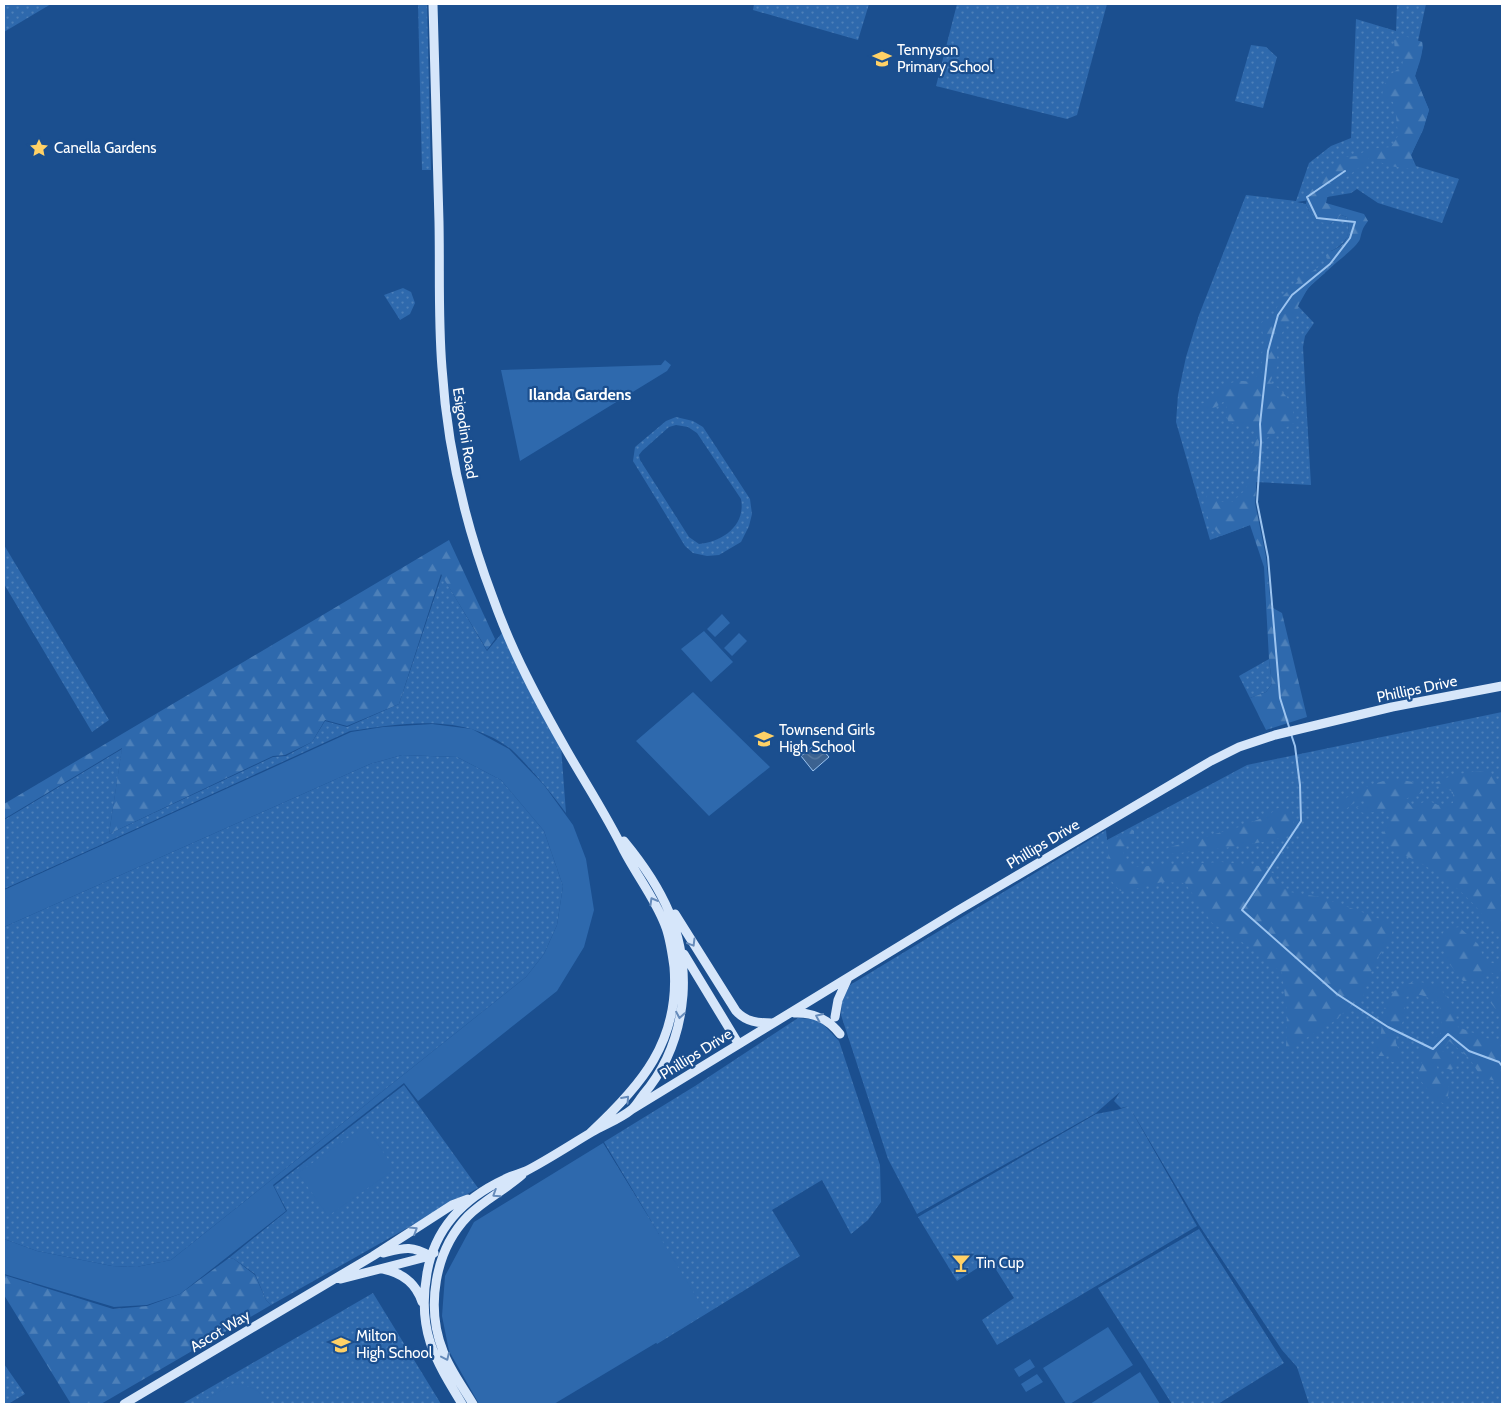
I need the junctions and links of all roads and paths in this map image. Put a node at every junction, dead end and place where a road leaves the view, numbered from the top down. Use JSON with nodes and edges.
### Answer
{"nodes":[{"id":1,"x":433,"y":4,"type":"edge"},
{"id":2,"x":1502,"y":686,"type":"edge"},
{"id":3,"x":616,"y":831,"type":"junction"},
{"id":4,"x":648,"y":871,"type":"junction"},
{"id":5,"x":667,"y":928,"type":"junction"},
{"id":6,"x":681,"y":950,"type":"junction"},
{"id":7,"x":849,"y":978,"type":"junction"},
{"id":8,"x":791,"y":1013,"type":"junction"},
{"id":9,"x":835,"y":1017,"type":"dead end"},
{"id":10,"x":775,"y":1023,"type":"junction"},
{"id":11,"x":840,"y":1034,"type":"dead end"},
{"id":12,"x":738,"y":1043,"type":"junction"},
{"id":13,"x":631,"y":1110,"type":"junction"},
{"id":14,"x":590,"y":1133,"type":"junction"},
{"id":15,"x":526,"y":1171,"type":"junction"},
{"id":16,"x":475,"y":1196,"type":"junction"},
{"id":17,"x":467,"y":1217,"type":"junction"},
{"id":18,"x":373,"y":1256,"type":"junction"},
{"id":19,"x":430,"y":1256,"type":"junction"},
{"id":20,"x":379,"y":1269,"type":"junction"},
{"id":21,"x":330,"y":1281,"type":"junction"},
{"id":22,"x":424,"y":1307,"type":"junction"},
{"id":23,"x":434,"y":1310,"type":"junction"},
{"id":24,"x":124,"y":1404,"type":"edge"},
{"id":25,"x":462,"y":1404,"type":"edge"},
{"id":26,"x":473,"y":1404,"type":"edge"}],
"edges":[{"from":1,"to":3,"type":"main road","name":"Esigodini Road"},
{"from":2,"to":7,"type":"main road","name":"Phillips Drive"},
{"from":3,"to":4,"type":"main road","name":"Esigodini Road"},
{"from":5,"to":3,"type":"main road","name":"Esigodini Road","one_way":true},
{"from":4,"to":6,"type":"main road","name":"Esigodini Road"},
{"from":4,"to":10,"type":"main road","one_way":true},
{"from":5,"to":6,"type":"main road"},
{"from":14,"to":5,"type":"main road","name":"Esigodini Road","one_way":true},
{"from":6,"to":12,"type":"main road"},
{"from":6,"to":13,"type":"main road","name":"Esigodini Road","one_way":true},
{"from":7,"to":8,"type":"main road","name":"Phillips Drive"},
{"from":7,"to":9,"type":"main road"},
{"from":8,"to":10,"type":"main road","name":"Phillips Drive"},
{"from":11,"to":8,"type":"main road","one_way":true},
{"from":10,"to":12,"type":"main road","name":"Phillips Drive"},
{"from":12,"to":13,"type":"main road","name":"Phillips Drive"},
{"from":13,"to":14,"type":"main road","name":"Esigodini Road"},
{"from":14,"to":15,"type":"main road","name":"Esigodini Road"},
{"from":15,"to":16,"type":"main road","name":"Esigodini Road"},
{"from":15,"to":17,"type":"main road","name":"Esigodini Road","one_way":true},
{"from":18,"to":16,"type":"main road","one_way":true},
{"from":16,"to":19,"type":"main road","name":"Esigodini Road"},
{"from":17,"to":19,"type":"main road"},
{"from":17,"to":23,"type":"main road","name":"Esigodini Road"},
{"from":18,"to":19,"type":"main road"},
{"from":18,"to":21,"type":"main road","name":"Ascot Way"},
{"from":19,"to":20,"type":"main road"},
{"from":19,"to":22,"type":"main road","name":"Esigodini Road"},
{"from":19,"to":23,"type":"main road"},
{"from":20,"to":21,"type":"main road"},
{"from":20,"to":22,"type":"main road"},
{"from":21,"to":24,"type":"main road","name":"Ascot Way"},
{"from":22,"to":25,"type":"main road","name":"Esigodini Road"},
{"from":23,"to":26,"type":"main road","name":"Esigodini Road","one_way":true}]}
